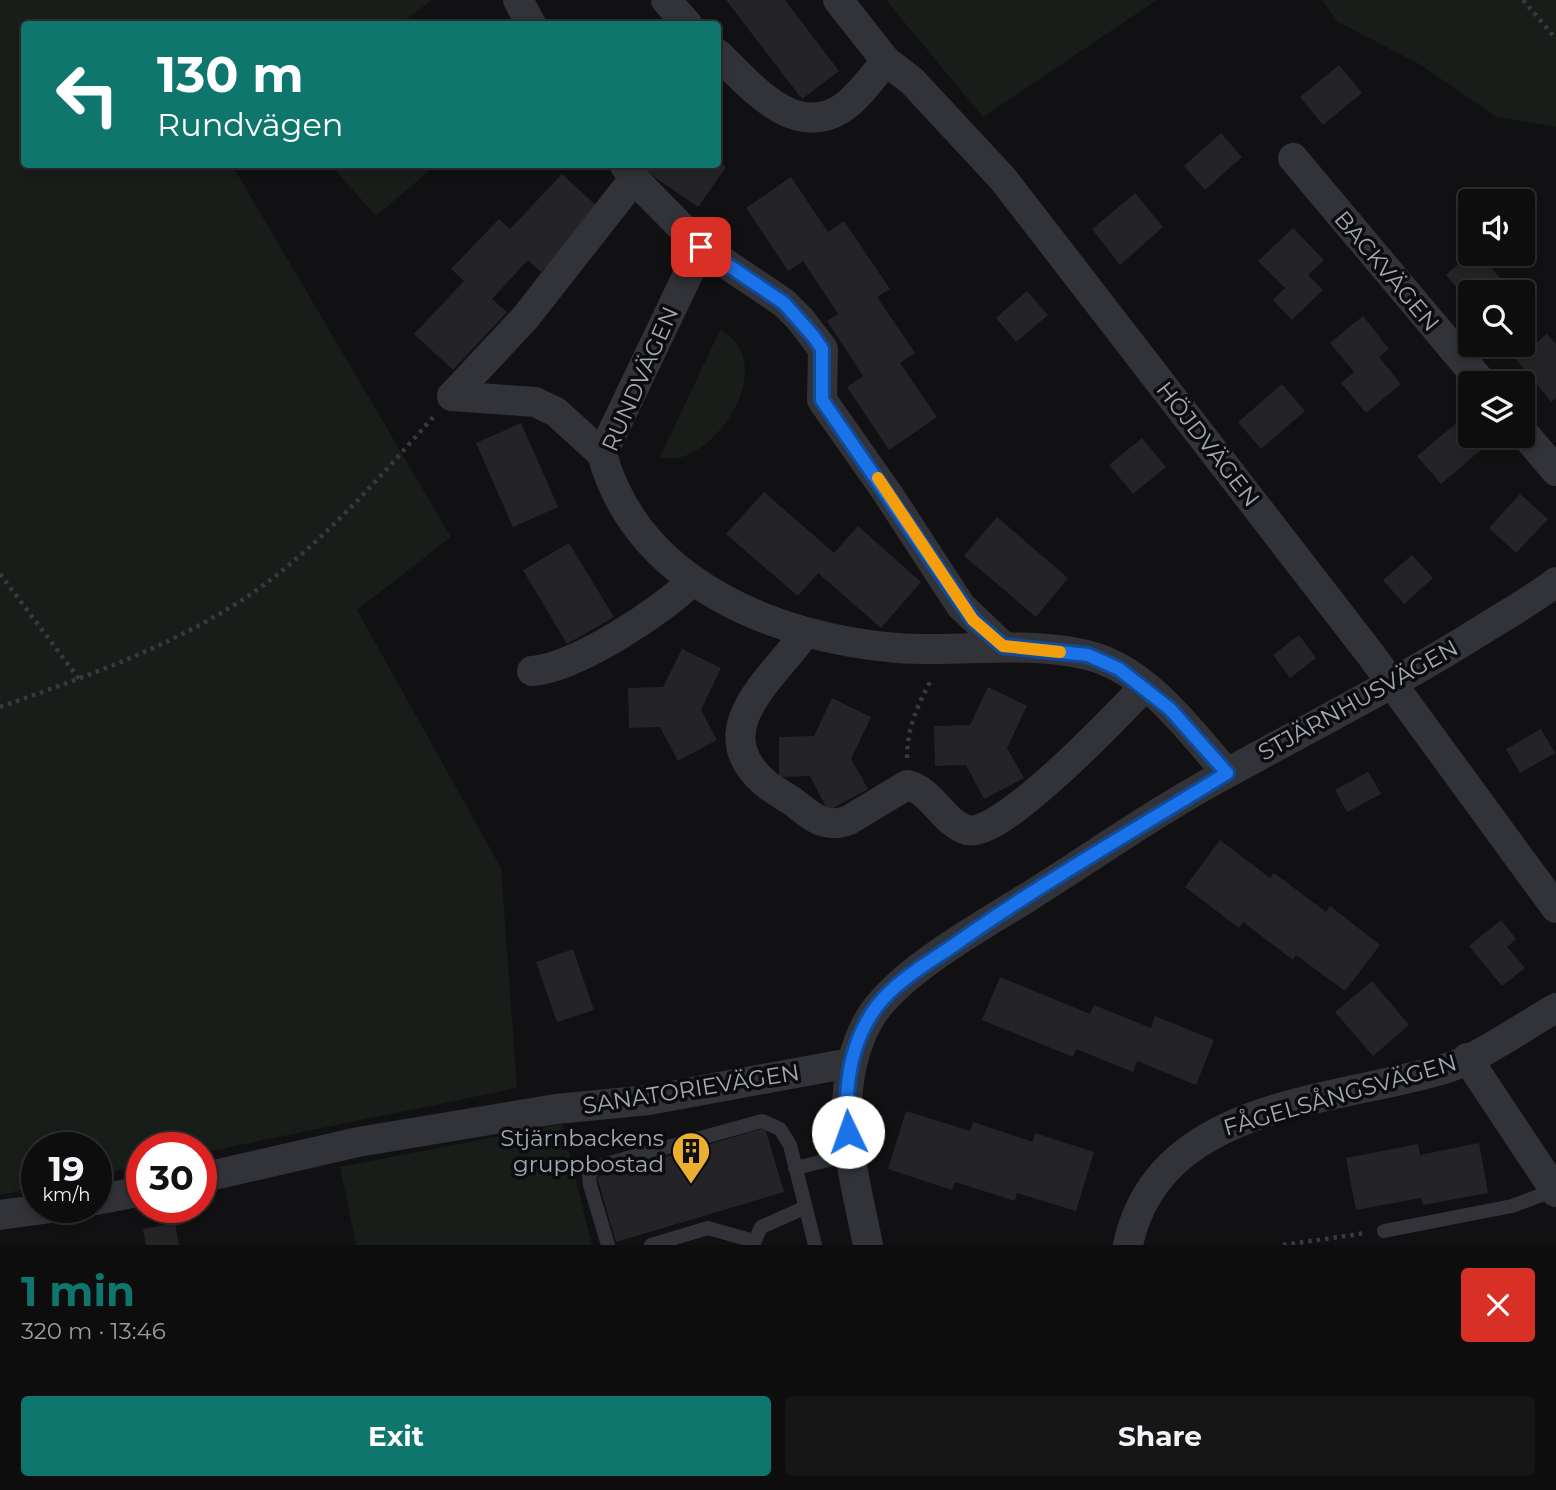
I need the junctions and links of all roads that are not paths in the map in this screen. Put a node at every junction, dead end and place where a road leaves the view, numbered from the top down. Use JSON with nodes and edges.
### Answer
{"nodes":[{"id":1,"x":518,"y":0,"type":"edge"},
{"id":2,"x":838,"y":0,"type":"edge"},
{"id":3,"x":529,"y":21,"type":"edge"},
{"id":4,"x":721,"y":57,"type":"edge"},
{"id":5,"x":886,"y":61,"type":"junction"},
{"id":6,"x":1293,"y":158,"type":"dead end"},
{"id":7,"x":629,"y":172,"type":"edge"},
{"id":8,"x":701,"y":247,"type":"junction"},
{"id":9,"x":1472,"y":371,"type":"edge"},
{"id":10,"x":1535,"y":446,"type":"edge"},
{"id":11,"x":602,"y":454,"type":"junction"},
{"id":12,"x":1556,"y":471,"type":"edge"},
{"id":13,"x":693,"y":580,"type":"junction"},
{"id":14,"x":1556,"y":582,"type":"edge"},
{"id":15,"x":805,"y":633,"type":"junction"},
{"id":16,"x":1003,"y":646,"type":"junction"},
{"id":17,"x":532,"y":671,"type":"dead end"},
{"id":18,"x":1392,"y":684,"type":"junction"},
{"id":19,"x":1145,"y":686,"type":"junction"},
{"id":20,"x":1227,"y":773,"type":"junction"},
{"id":21,"x":1556,"y":908,"type":"edge"},
{"id":22,"x":1556,"y":1008,"type":"edge"},
{"id":23,"x":1467,"y":1058,"type":"junction"},
{"id":24,"x":850,"y":1063,"type":"junction"},
{"id":25,"x":850,"y":1154,"type":"junction"},
{"id":26,"x":795,"y":1168,"type":"junction"},
{"id":27,"x":217,"y":1174,"type":"edge"},
{"id":28,"x":1555,"y":1191,"type":"edge"},
{"id":29,"x":804,"y":1208,"type":"junction"},
{"id":30,"x":21,"y":1212,"type":"edge"},
{"id":31,"x":0,"y":1215,"type":"edge"},
{"id":32,"x":1384,"y":1231,"type":"road end"},
{"id":33,"x":753,"y":1243,"type":"edge"},
{"id":34,"x":608,"y":1245,"type":"edge"},
{"id":35,"x":651,"y":1245,"type":"edge"},
{"id":36,"x":815,"y":1245,"type":"edge"},
{"id":37,"x":868,"y":1245,"type":"edge"},
{"id":38,"x":1128,"y":1245,"type":"edge"}],
"edges":[{"from":1,"to":3,"type":"street"},
{"from":2,"to":5,"type":"street","name":"HÖJDVÄGEN"},
{"from":4,"to":5,"type":"street"},
{"from":5,"to":18,"type":"street","name":"HÖJDVÄGEN"},
{"from":6,"to":9,"type":"street","name":"BACKVÄGEN"},
{"from":7,"to":8,"type":"street"},
{"from":7,"to":11,"type":"street"},
{"from":8,"to":11,"type":"street","name":"RUNDVÄGEN"},
{"from":8,"to":16,"type":"street"},
{"from":10,"to":12,"type":"street"},
{"from":11,"to":13,"type":"street","name":"RUNDVÄGEN"},
{"from":13,"to":15,"type":"street","name":"RUNDVÄGEN"},
{"from":13,"to":17,"type":"street"},
{"from":14,"to":18,"type":"street","name":"STJÄRNHUSVÄGEN"},
{"from":15,"to":16,"type":"street","name":"RUNDVÄGEN"},
{"from":15,"to":19,"type":"street"},
{"from":16,"to":19,"type":"street","name":"RUNDVÄGEN"},
{"from":18,"to":20,"type":"street","name":"STJÄRNHUSVÄGEN"},
{"from":18,"to":21,"type":"street","name":"HÖJDVÄGEN"},
{"from":19,"to":20,"type":"street","name":"RUNDVÄGEN"},
{"from":20,"to":24,"type":"street","name":"STJÄRNHUSVÄGEN"},
{"from":22,"to":23,"type":"street","name":"FÅGELSÅNGSVÄGEN"},
{"from":23,"to":28,"type":"street"},
{"from":23,"to":38,"type":"street","name":"FÅGELSÅNGSVÄGEN"},
{"from":24,"to":25,"type":"street","name":"STJÄRNHUSVÄGEN"},
{"from":24,"to":27,"type":"street","name":"SANATORIEVÄGEN"},
{"from":25,"to":26,"type":"lane"},
{"from":25,"to":37,"type":"street","name":"STJÄRNHUSVÄGEN"},
{"from":26,"to":29,"type":"lane"},
{"from":26,"to":34,"type":"lane"},
{"from":28,"to":32,"type":"lane"},
{"from":29,"to":33,"type":"lane"},
{"from":29,"to":36,"type":"lane"},
{"from":30,"to":31,"type":"street"},
{"from":33,"to":35,"type":"lane"}]}
